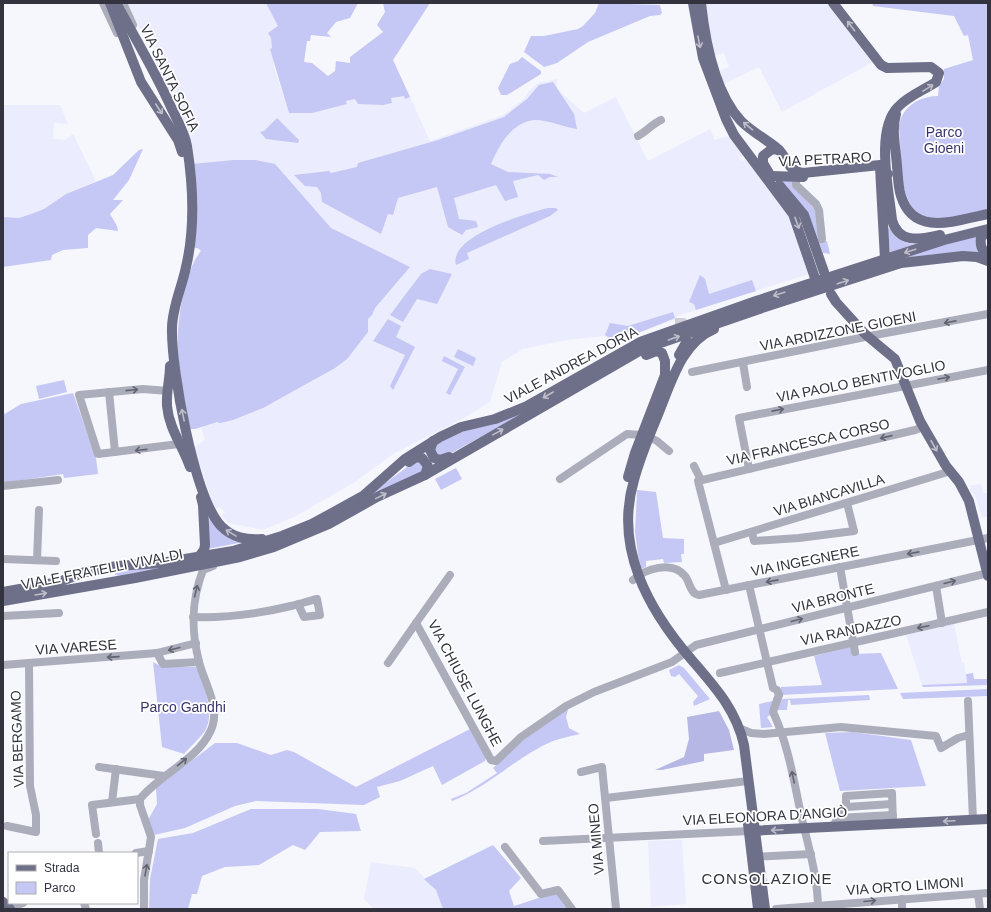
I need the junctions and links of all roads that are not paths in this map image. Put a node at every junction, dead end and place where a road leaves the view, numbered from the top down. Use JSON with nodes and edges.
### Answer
{"nodes":[{"id":1,"x":103,"y":3,"type":"edge"},
{"id":2,"x":110,"y":3,"type":"edge"},
{"id":3,"x":116,"y":3,"type":"edge"},
{"id":4,"x":123,"y":3,"type":"edge"},
{"id":5,"x":693,"y":3,"type":"edge"},
{"id":6,"x":701,"y":3,"type":"edge"},
{"id":7,"x":833,"y":3,"type":"edge"},
{"id":8,"x":146,"y":55,"type":"junction"},
{"id":9,"x":152,"y":68,"type":"junction"},
{"id":10,"x":136,"y":72,"type":"junction"},
{"id":11,"x":160,"y":84,"type":"junction"},
{"id":12,"x":148,"y":92,"type":"junction"},
{"id":13,"x":903,"y":102,"type":"junction"},
{"id":14,"x":661,"y":120,"type":"dead end"},
{"id":15,"x":886,"y":135,"type":"junction"},
{"id":16,"x":638,"y":136,"type":"dead end"},
{"id":17,"x":895,"y":140,"type":"junction"},
{"id":18,"x":779,"y":150,"type":"junction"},
{"id":19,"x":751,"y":157,"type":"junction"},
{"id":20,"x":883,"y":167,"type":"junction"},
{"id":21,"x":797,"y":175,"type":"junction"},
{"id":22,"x":772,"y":176,"type":"junction"},
{"id":23,"x":988,"y":214,"type":"edge"},
{"id":24,"x":988,"y":228,"type":"edge"},
{"id":25,"x":988,"y":232,"type":"edge"},
{"id":26,"x":822,"y":239,"type":"dead end"},
{"id":27,"x":988,"y":255,"type":"edge"},
{"id":28,"x":886,"y":259,"type":"junction"},
{"id":29,"x":906,"y":262,"type":"junction"},
{"id":30,"x":988,"y":262,"type":"edge"},
{"id":31,"x":824,"y":272,"type":"dead end"},
{"id":32,"x":816,"y":281,"type":"junction"},
{"id":33,"x":831,"y":294,"type":"dead end"},
{"id":34,"x":766,"y":306,"type":"junction"},
{"id":35,"x":988,"y":314,"type":"edge"},
{"id":36,"x":675,"y":323,"type":"dead end"},
{"id":37,"x":888,"y":334,"type":"junction"},
{"id":38,"x":869,"y":337,"type":"junction"},
{"id":39,"x":687,"y":341,"type":"dead end"},
{"id":40,"x":882,"y":346,"type":"junction"},
{"id":41,"x":743,"y":363,"type":"junction"},
{"id":42,"x":988,"y":370,"type":"edge"},
{"id":43,"x":692,"y":372,"type":"dead end"},
{"id":44,"x":581,"y":374,"type":"junction"},
{"id":45,"x":602,"y":374,"type":"junction"},
{"id":46,"x":906,"y":386,"type":"junction"},
{"id":47,"x":747,"y":387,"type":"dead end"},
{"id":48,"x":108,"y":392,"type":"junction"},
{"id":49,"x":168,"y":392,"type":"junction"},
{"id":50,"x":923,"y":427,"type":"junction"},
{"id":51,"x":646,"y":436,"type":"junction"},
{"id":52,"x":433,"y":441,"type":"junction"},
{"id":53,"x":180,"y":444,"type":"junction"},
{"id":54,"x":464,"y":451,"type":"junction"},
{"id":55,"x":669,"y":451,"type":"dead end"},
{"id":56,"x":115,"y":452,"type":"junction"},
{"id":57,"x":694,"y":466,"type":"dead end"},
{"id":58,"x":749,"y":469,"type":"junction"},
{"id":59,"x":636,"y":471,"type":"junction"},
{"id":60,"x":951,"y":472,"type":"junction"},
{"id":61,"x":425,"y":475,"type":"junction"},
{"id":62,"x":560,"y":479,"type":"dead end"},
{"id":63,"x":58,"y":480,"type":"dead end"},
{"id":64,"x":699,"y":481,"type":"junction"},
{"id":65,"x":3,"y":486,"type":"edge"},
{"id":66,"x":363,"y":496,"type":"junction"},
{"id":67,"x":847,"y":503,"type":"junction"},
{"id":68,"x":39,"y":510,"type":"dead end"},
{"id":69,"x":752,"y":532,"type":"junction"},
{"id":70,"x":282,"y":536,"type":"junction"},
{"id":71,"x":984,"y":539,"type":"edge"},
{"id":72,"x":714,"y":543,"type":"junction"},
{"id":73,"x":3,"y":558,"type":"edge"},
{"id":74,"x":37,"y":560,"type":"junction"},
{"id":75,"x":56,"y":560,"type":"dead end"},
{"id":76,"x":202,"y":564,"type":"junction"},
{"id":77,"x":117,"y":566,"type":"junction"},
{"id":78,"x":840,"y":567,"type":"junction"},
{"id":79,"x":157,"y":573,"type":"junction"},
{"id":80,"x":450,"y":574,"type":"dead end"},
{"id":81,"x":988,"y":574,"type":"edge"},
{"id":82,"x":76,"y":576,"type":"junction"},
{"id":83,"x":637,"y":576,"type":"junction"},
{"id":84,"x":749,"y":585,"type":"junction"},
{"id":85,"x":98,"y":586,"type":"junction"},
{"id":86,"x":936,"y":586,"type":"junction"},
{"id":87,"x":726,"y":590,"type":"junction"},
{"id":88,"x":3,"y":592,"type":"edge"},
{"id":89,"x":3,"y":602,"type":"edge"},
{"id":90,"x":298,"y":604,"type":"junction"},
{"id":91,"x":847,"y":608,"type":"junction"},
{"id":92,"x":988,"y":612,"type":"edge"},
{"id":93,"x":59,"y":613,"type":"dead end"},
{"id":94,"x":3,"y":616,"type":"edge"},
{"id":95,"x":192,"y":617,"type":"junction"},
{"id":96,"x":416,"y":623,"type":"junction"},
{"id":97,"x":942,"y":623,"type":"junction"},
{"id":98,"x":759,"y":630,"type":"junction"},
{"id":99,"x":853,"y":642,"type":"junction"},
{"id":100,"x":196,"y":644,"type":"junction"},
{"id":101,"x":855,"y":652,"type":"dead end"},
{"id":102,"x":684,"y":653,"type":"junction"},
{"id":103,"x":154,"y":654,"type":"junction"},
{"id":104,"x":199,"y":662,"type":"junction"},
{"id":105,"x":766,"y":662,"type":"junction"},
{"id":106,"x":28,"y":663,"type":"junction"},
{"id":107,"x":388,"y":663,"type":"dead end"},
{"id":108,"x":3,"y":665,"type":"edge"},
{"id":109,"x":720,"y":673,"type":"dead end"},
{"id":110,"x":968,"y":701,"type":"dead end"},
{"id":111,"x":739,"y":728,"type":"junction"},
{"id":112,"x":783,"y":732,"type":"junction"},
{"id":113,"x":764,"y":734,"type":"junction"},
{"id":114,"x":969,"y":735,"type":"junction"},
{"id":115,"x":744,"y":745,"type":"junction"},
{"id":116,"x":496,"y":761,"type":"joint"},
{"id":117,"x":99,"y":767,"type":"dead end"},
{"id":118,"x":116,"y":769,"type":"junction"},
{"id":119,"x":580,"y":772,"type":"dead end"},
{"id":120,"x":164,"y":776,"type":"junction"},
{"id":121,"x":745,"y":781,"type":"junction"},
{"id":122,"x":606,"y":798,"type":"junction"},
{"id":123,"x":140,"y":799,"type":"junction"},
{"id":124,"x":112,"y":802,"type":"junction"},
{"id":125,"x":838,"y":818,"type":"junction"},
{"id":126,"x":893,"y":819,"type":"junction"},
{"id":127,"x":988,"y":819,"type":"edge"},
{"id":128,"x":973,"y":820,"type":"junction"},
{"id":129,"x":7,"y":826,"type":"dead end"},
{"id":130,"x":832,"y":827,"type":"junction"},
{"id":131,"x":804,"y":828,"type":"junction"},
{"id":132,"x":752,"y":831,"type":"junction"},
{"id":133,"x":96,"y":834,"type":"dead end"},
{"id":134,"x":610,"y":839,"type":"junction"},
{"id":135,"x":543,"y":841,"type":"dead end"},
{"id":136,"x":98,"y":843,"type":"dead end"},
{"id":137,"x":505,"y":847,"type":"dead end"},
{"id":138,"x":149,"y":851,"type":"junction"},
{"id":139,"x":99,"y":852,"type":"edge"},
{"id":140,"x":138,"y":853,"type":"edge"},
{"id":141,"x":810,"y":854,"type":"junction"},
{"id":142,"x":755,"y":857,"type":"junction"},
{"id":143,"x":988,"y":893,"type":"edge"},
{"id":144,"x":978,"y":894,"type":"junction"},
{"id":145,"x":902,"y":899,"type":"junction"},
{"id":146,"x":18,"y":904,"type":"edge"},
{"id":147,"x":7,"y":906,"type":"edge"},
{"id":148,"x":846,"y":906,"type":"edge"},
{"id":149,"x":818,"y":907,"type":"edge"},
{"id":150,"x":144,"y":909,"type":"edge"},
{"id":151,"x":572,"y":909,"type":"edge"},
{"id":152,"x":616,"y":909,"type":"edge"},
{"id":153,"x":758,"y":909,"type":"edge"},
{"id":154,"x":765,"y":909,"type":"edge"},
{"id":155,"x":776,"y":909,"type":"edge"},
{"id":156,"x":902,"y":909,"type":"edge"},
{"id":157,"x":980,"y":909,"type":"edge"}],
"edges":[{"from":1,"to":10,"type":"street"},
{"from":2,"to":10,"type":"main road","name":"VIA SANTA SOFIA"},
{"from":3,"to":8,"type":"main road","name":"VIA SANTA SOFIA"},
{"from":4,"to":8,"type":"street"},
{"from":5,"to":19,"type":"main road","one_way":true},
{"from":18,"to":6,"type":"main road","one_way":true},
{"from":13,"to":7,"type":"main road","one_way":true},
{"from":8,"to":9,"type":"main road","name":"VIA SANTA SOFIA"},
{"from":9,"to":10,"type":"main road"},
{"from":9,"to":11,"type":"main road","name":"VIA SANTA SOFIA"},
{"from":10,"to":12,"type":"main road","name":"VIA SANTA SOFIA"},
{"from":11,"to":12,"type":"main road"},
{"from":70,"to":11,"type":"main road","name":"VIA SANTA SOFIA","one_way":true},
{"from":12,"to":49,"type":"main road","name":"VIA SANTA SOFIA","one_way":true},
{"from":13,"to":15,"type":"main road"},
{"from":13,"to":17,"type":"main road"},
{"from":14,"to":16,"type":"street"},
{"from":15,"to":17,"type":"main road"},
{"from":15,"to":20,"type":"main road"},
{"from":17,"to":23,"type":"main road"},
{"from":18,"to":21,"type":"main road"},
{"from":18,"to":22,"type":"main road"},
{"from":19,"to":22,"type":"main road"},
{"from":19,"to":32,"type":"main road","one_way":true},
{"from":20,"to":21,"type":"main road","name":"VIA PETRARO"},
{"from":20,"to":24,"type":"main road"},
{"from":20,"to":28,"type":"main road"},
{"from":21,"to":22,"type":"main road","name":"VIA PETRARO"},
{"from":21,"to":26,"type":"street"},
{"from":22,"to":31,"type":"main road"},
{"from":24,"to":28,"type":"main road","name":"VIALE ANDREA DORIA","one_way":true},
{"from":25,"to":27,"type":"main road"},
{"from":28,"to":32,"type":"main road","name":"VIALE ANDREA DORIA"},
{"from":29,"to":30,"type":"street"},
{"from":29,"to":30,"type":"main road","name":"VIALE ANDREA DORIA"},
{"from":34,"to":29,"type":"main road","name":"VIALE ANDREA DORIA","one_way":true},
{"from":32,"to":44,"type":"main road","name":"VIALE ANDREA DORIA","one_way":true},
{"from":33,"to":38,"type":"main road"},
{"from":45,"to":34,"type":"main road","name":"VIALE ANDREA DORIA","one_way":true},
{"from":34,"to":51,"type":"main road"},
{"from":35,"to":37,"type":"street","name":"VIA ARDIZZONE GIOENI","one_way":true},
{"from":36,"to":44,"type":"main road"},
{"from":37,"to":38,"type":"street","name":"VIA ARDIZZONE GIOENI"},
{"from":37,"to":40,"type":"street"},
{"from":38,"to":40,"type":"main road"},
{"from":38,"to":41,"type":"street","name":"VIA ARDIZZONE GIOENI"},
{"from":39,"to":59,"type":"main road"},
{"from":40,"to":46,"type":"main road"},
{"from":41,"to":43,"type":"street","name":"VIA ARDIZZONE GIOENI"},
{"from":41,"to":47,"type":"street"},
{"from":46,"to":42,"type":"street","name":"VIA PAOLO BENTIVOGLIO","one_way":true},
{"from":44,"to":52,"type":"main road","name":"VIALE ANDREA DORIA","one_way":true},
{"from":45,"to":51,"type":"main road"},
{"from":54,"to":45,"type":"main road","name":"VIALE ANDREA DORIA","one_way":true},
{"from":46,"to":50,"type":"main road"},
{"from":58,"to":46,"type":"street","name":"VIA PAOLO BENTIVOGLIO","one_way":true},
{"from":48,"to":49,"type":"street","one_way":true},
{"from":48,"to":56,"type":"street"},
{"from":48,"to":56,"type":"street"},
{"from":49,"to":53,"type":"main road","name":"VIA SANTA SOFIA"},
{"from":50,"to":58,"type":"street","name":"VIA FRANCESCA CORSO","one_way":true},
{"from":50,"to":60,"type":"main road","one_way":true},
{"from":51,"to":55,"type":"street"},
{"from":51,"to":59,"type":"main road"},
{"from":51,"to":62,"type":"street"},
{"from":51,"to":83,"type":"main road"},
{"from":52,"to":54,"type":"main road"},
{"from":52,"to":66,"type":"main road","name":"VIALE ANDREA DORIA"},
{"from":53,"to":56,"type":"street","one_way":true},
{"from":53,"to":76,"type":"main road","name":"VIA SANTA SOFIA"},
{"from":54,"to":61,"type":"main road","name":"VIALE ANDREA DORIA"},
{"from":57,"to":64,"type":"street"},
{"from":58,"to":64,"type":"street","name":"VIA FRANCESCA CORSO"},
{"from":59,"to":83,"type":"main road"},
{"from":60,"to":67,"type":"street","name":"VIA BIANCAVILLA"},
{"from":60,"to":71,"type":"main road"},
{"from":61,"to":66,"type":"main road"},
{"from":76,"to":61,"type":"main road","name":"VIALE ANDREA DORIA","one_way":true},
{"from":63,"to":65,"type":"street"},
{"from":64,"to":72,"type":"street"},
{"from":66,"to":70,"type":"main road","name":"VIALE ANDREA DORIA"},
{"from":67,"to":69,"type":"street","name":"VIA BIANCAVILLA"},
{"from":67,"to":69,"type":"street"},
{"from":68,"to":74,"type":"street"},
{"from":69,"to":72,"type":"street","name":"VIA BIANCAVILLA"},
{"from":70,"to":76,"type":"main road","name":"VIALE ANDREA DORIA"},
{"from":71,"to":78,"type":"street","name":"VIA INGEGNERE","one_way":true},
{"from":71,"to":81,"type":"main road"},
{"from":72,"to":87,"type":"street"},
{"from":73,"to":74,"type":"street"},
{"from":74,"to":75,"type":"street"},
{"from":76,"to":77,"type":"main road","name":"VIALE FRATELLI VIVALDI"},
{"from":76,"to":79,"type":"main road","name":"VIALE FRATELLI VIVALDI"},
{"from":95,"to":76,"type":"street","name":"VIA SANTA SOFIA","one_way":true},
{"from":77,"to":79,"type":"main road"},
{"from":77,"to":82,"type":"main road","name":"VIALE FRATELLI VIVALDI"},
{"from":78,"to":84,"type":"street","name":"VIA INGEGNERE","one_way":true},
{"from":78,"to":91,"type":"street"},
{"from":79,"to":85,"type":"main road","name":"VIALE FRATELLI VIVALDI"},
{"from":80,"to":96,"type":"street","name":"VIA CHIUSE LUNGHE"},
{"from":86,"to":81,"type":"street","name":"VIA BRONTE","one_way":true},
{"from":82,"to":85,"type":"main road"},
{"from":82,"to":88,"type":"main road","name":"VIALE FRATELLI VIVALDI"},
{"from":83,"to":87,"type":"street","name":"VIA INGEGNERE"},
{"from":83,"to":102,"type":"main road"},
{"from":84,"to":87,"type":"street","name":"VIA INGEGNERE"},
{"from":84,"to":98,"type":"street"},
{"from":89,"to":85,"type":"main road","name":"VIALE FRATELLI VIVALDI","one_way":true},
{"from":86,"to":91,"type":"street","name":"VIA BRONTE"},
{"from":86,"to":97,"type":"street"},
{"from":90,"to":90,"type":"street"},
{"from":90,"to":95,"type":"street"},
{"from":98,"to":91,"type":"street","name":"VIA BRONTE","one_way":true},
{"from":91,"to":99,"type":"street"},
{"from":92,"to":97,"type":"street","name":"VIA RANDAZZO"},
{"from":93,"to":94,"type":"street"},
{"from":95,"to":100,"type":"street","name":"VIA SANTA SOFIA"},
{"from":96,"to":107,"type":"street"},
{"from":96,"to":116,"type":"street","name":"VIA CHIUSE LUNGHE"},
{"from":97,"to":99,"type":"street","name":"VIA RANDAZZO","one_way":true},
{"from":98,"to":102,"type":"street","name":"VIA BRONTE"},
{"from":98,"to":105,"type":"street"},
{"from":99,"to":101,"type":"street"},
{"from":99,"to":105,"type":"street","name":"VIA RANDAZZO"},
{"from":100,"to":103,"type":"street","name":"VIA VARESE","one_way":true},
{"from":100,"to":104,"type":"street","name":"VIA SANTA SOFIA"},
{"from":102,"to":111,"type":"main road"},
{"from":102,"to":116,"type":"street","name":"VIA BRONTE"},
{"from":102,"to":121,"type":"main road"},
{"from":103,"to":104,"type":"street"},
{"from":103,"to":106,"type":"street","name":"VIA VARESE","one_way":true},
{"from":120,"to":104,"type":"street","name":"VIA SANTA SOFIA","one_way":true},
{"from":105,"to":109,"type":"street","name":"VIA RANDAZZO"},
{"from":105,"to":112,"type":"street"},
{"from":106,"to":108,"type":"street","name":"VIA VARESE"},
{"from":106,"to":129,"type":"street","name":"VIA BERGAMO"},
{"from":110,"to":114,"type":"street"},
{"from":111,"to":113,"type":"street"},
{"from":111,"to":115,"type":"main road"},
{"from":112,"to":113,"type":"street"},
{"from":112,"to":114,"type":"street"},
{"from":131,"to":112,"type":"street","one_way":true},
{"from":113,"to":115,"type":"street"},
{"from":114,"to":128,"type":"street"},
{"from":115,"to":121,"type":"main road"},
{"from":117,"to":118,"type":"street"},
{"from":118,"to":120,"type":"street"},
{"from":118,"to":124,"type":"street"},
{"from":119,"to":122,"type":"street","name":"VIA MINEO"},
{"from":120,"to":123,"type":"street","name":"VIA SANTA SOFIA"},
{"from":121,"to":122,"type":"street"},
{"from":121,"to":132,"type":"main road"},
{"from":122,"to":134,"type":"street","name":"VIA MINEO"},
{"from":123,"to":124,"type":"street"},
{"from":123,"to":138,"type":"street"},
{"from":124,"to":133,"type":"street"},
{"from":125,"to":126,"type":"street"},
{"from":125,"to":126,"type":"street"},
{"from":125,"to":130,"type":"street"},
{"from":128,"to":126,"type":"main road","name":"VIA ELEONORA D'ANGIÒ","one_way":true},
{"from":126,"to":130,"type":"main road","name":"VIA ELEONORA D'ANGIÒ"},
{"from":127,"to":128,"type":"main road","name":"VIA ELEONORA D'ANGIÒ"},
{"from":130,"to":131,"type":"main road","name":"VIA ELEONORA D'ANGIÒ"},
{"from":131,"to":132,"type":"main road","name":"VIA ELEONORA D'ANGIÒ","one_way":true},
{"from":131,"to":141,"type":"street"},
{"from":132,"to":134,"type":"street","name":"VIA ELEONORA D'ANGIÒ"},
{"from":132,"to":142,"type":"main road"},
{"from":134,"to":135,"type":"street","name":"VIA ELEONORA D'ANGIÒ"},
{"from":134,"to":152,"type":"street","name":"VIA MINEO"},
{"from":136,"to":139,"type":"street"},
{"from":137,"to":151,"type":"street"},
{"from":138,"to":140,"type":"street"},
{"from":150,"to":138,"type":"street","one_way":true},
{"from":141,"to":142,"type":"street"},
{"from":141,"to":149,"type":"street"},
{"from":142,"to":153,"type":"main road"},
{"from":142,"to":154,"type":"main road"},
{"from":143,"to":144,"type":"street","name":"VIA ORTO LIMONI"},
{"from":144,"to":145,"type":"street","name":"VIA ORTO LIMONI"},
{"from":144,"to":157,"type":"street"},
{"from":148,"to":145,"type":"street","name":"VIA ORTO LIMONI","one_way":true},
{"from":145,"to":156,"type":"street"},
{"from":146,"to":147,"type":"street"},
{"from":148,"to":149,"type":"street","name":"VIA ORTO LIMONI"},
{"from":149,"to":155,"type":"street","name":"VIA ORTO LIMONI"}]}
